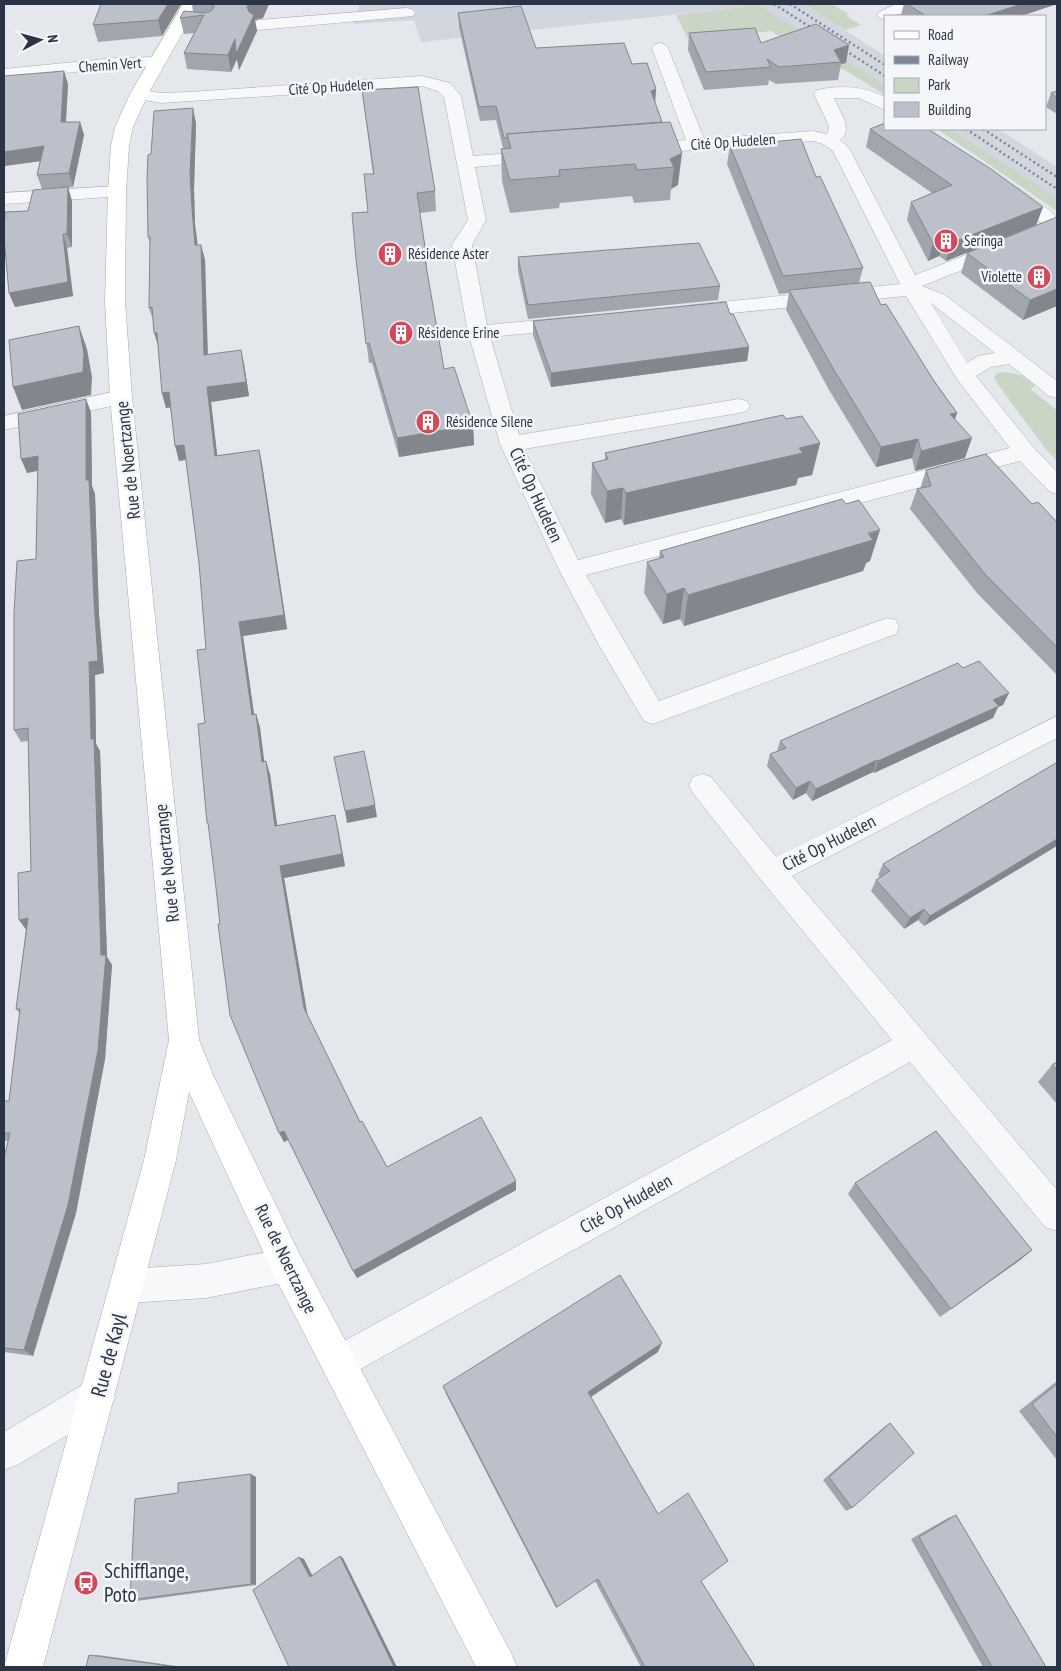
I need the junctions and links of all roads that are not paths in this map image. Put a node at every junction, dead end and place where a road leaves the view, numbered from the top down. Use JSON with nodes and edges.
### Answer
{"nodes":[{"id":1,"x":908,"y":4,"type":"edge"},
{"id":2,"x":408,"y":13,"type":"dead end"},
{"id":3,"x":887,"y":15,"type":"edge"},
{"id":4,"x":190,"y":16,"type":"edge"},
{"id":5,"x":259,"y":25,"type":"dead end"},
{"id":6,"x":660,"y":48,"type":"dead end"},
{"id":7,"x":157,"y":62,"type":"junction"},
{"id":8,"x":4,"y":74,"type":"edge"},
{"id":9,"x":139,"y":94,"type":"junction"},
{"id":10,"x":884,"y":104,"type":"edge"},
{"id":11,"x":829,"y":140,"type":"junction"},
{"id":12,"x":697,"y":145,"type":"junction"},
{"id":13,"x":626,"y":150,"type":"edge"},
{"id":14,"x":560,"y":155,"type":"edge"},
{"id":15,"x":465,"y":162,"type":"junction"},
{"id":16,"x":998,"y":183,"type":"edge"},
{"id":17,"x":116,"y":192,"type":"junction"},
{"id":18,"x":4,"y":199,"type":"edge"},
{"id":19,"x":911,"y":286,"type":"junction"},
{"id":20,"x":670,"y":313,"type":"edge"},
{"id":21,"x":592,"y":320,"type":"edge"},
{"id":22,"x":478,"y":332,"type":"junction"},
{"id":23,"x":1013,"y":358,"type":"junction"},
{"id":24,"x":964,"y":374,"type":"junction"},
{"id":25,"x":1057,"y":391,"type":"edge"},
{"id":26,"x":121,"y":396,"type":"junction"},
{"id":27,"x":740,"y":406,"type":"dead end"},
{"id":28,"x":4,"y":423,"type":"edge"},
{"id":29,"x":512,"y":444,"type":"junction"},
{"id":30,"x":1025,"y":452,"type":"junction"},
{"id":31,"x":1057,"y":486,"type":"edge"},
{"id":32,"x":571,"y":570,"type":"junction"},
{"id":33,"x":887,"y":627,"type":"dead end"},
{"id":34,"x":1057,"y":726,"type":"edge"},
{"id":35,"x":702,"y":785,"type":"dead end"},
{"id":36,"x":772,"y":873,"type":"junction"},
{"id":37,"x":184,"y":1040,"type":"junction"},
{"id":38,"x":914,"y":1044,"type":"junction"},
{"id":39,"x":1057,"y":1215,"type":"edge"},
{"id":40,"x":287,"y":1265,"type":"junction"},
{"id":41,"x":127,"y":1286,"type":"junction"},
{"id":42,"x":338,"y":1363,"type":"junction"},
{"id":43,"x":97,"y":1397,"type":"junction"},
{"id":44,"x":4,"y":1452,"type":"edge"},
{"id":45,"x":23,"y":1667,"type":"edge"},
{"id":46,"x":497,"y":1667,"type":"edge"}],
"edges":[{"from":1,"to":3,"type":"street"},
{"from":2,"to":5,"type":"street"},
{"from":4,"to":7,"type":"main road","name":"Rue de Noertzange"},
{"from":6,"to":12,"type":"street"},
{"from":7,"to":8,"type":"street","name":"Chemin Vert"},
{"from":7,"to":9,"type":"main road","name":"Rue de Noertzange"},
{"from":9,"to":15,"type":"street","name":"Cité Op Hudelen"},
{"from":9,"to":17,"type":"main road","name":"Rue de Noertzange"},
{"from":10,"to":11,"type":"street"},
{"from":11,"to":12,"type":"street","name":"Cité Op Hudelen"},
{"from":11,"to":19,"type":"street"},
{"from":12,"to":13,"type":"street","name":"Cité Op Hudelen"},
{"from":14,"to":15,"type":"street"},
{"from":15,"to":22,"type":"street","name":"Cité Op Hudelen"},
{"from":16,"to":19,"type":"street"},
{"from":17,"to":18,"type":"street"},
{"from":17,"to":26,"type":"main road","name":"Rue de Noertzange"},
{"from":19,"to":20,"type":"street"},
{"from":19,"to":23,"type":"street"},
{"from":19,"to":24,"type":"street"},
{"from":21,"to":22,"type":"street"},
{"from":22,"to":29,"type":"street","name":"Cité Op Hudelen"},
{"from":23,"to":24,"type":"street"},
{"from":23,"to":25,"type":"street"},
{"from":24,"to":30,"type":"street"},
{"from":26,"to":28,"type":"street"},
{"from":26,"to":37,"type":"main road","name":"Rue de Noertzange"},
{"from":27,"to":29,"type":"street"},
{"from":29,"to":32,"type":"street","name":"Cité Op Hudelen"},
{"from":30,"to":31,"type":"street"},
{"from":30,"to":32,"type":"street"},
{"from":32,"to":33,"type":"street","name":"Cité Op Hudelen"},
{"from":34,"to":36,"type":"street","name":"Cité Op Hudelen"},
{"from":35,"to":36,"type":"street"},
{"from":36,"to":38,"type":"street","name":"Cité Op Hudelen"},
{"from":37,"to":40,"type":"main road","name":"Rue de Noertzange"},
{"from":37,"to":41,"type":"main road","name":"Rue de Kayl"},
{"from":38,"to":39,"type":"street","name":"Cité Op Hudelen"},
{"from":38,"to":42,"type":"street","name":"Cité Op Hudelen"},
{"from":40,"to":41,"type":"street"},
{"from":40,"to":42,"type":"main road","name":"Rue de Noertzange"},
{"from":41,"to":43,"type":"main road","name":"Rue de Kayl"},
{"from":42,"to":46,"type":"main road","name":"Rue de Noertzange"},
{"from":43,"to":44,"type":"street"},
{"from":43,"to":45,"type":"main road","name":"Rue de Kayl"}]}
